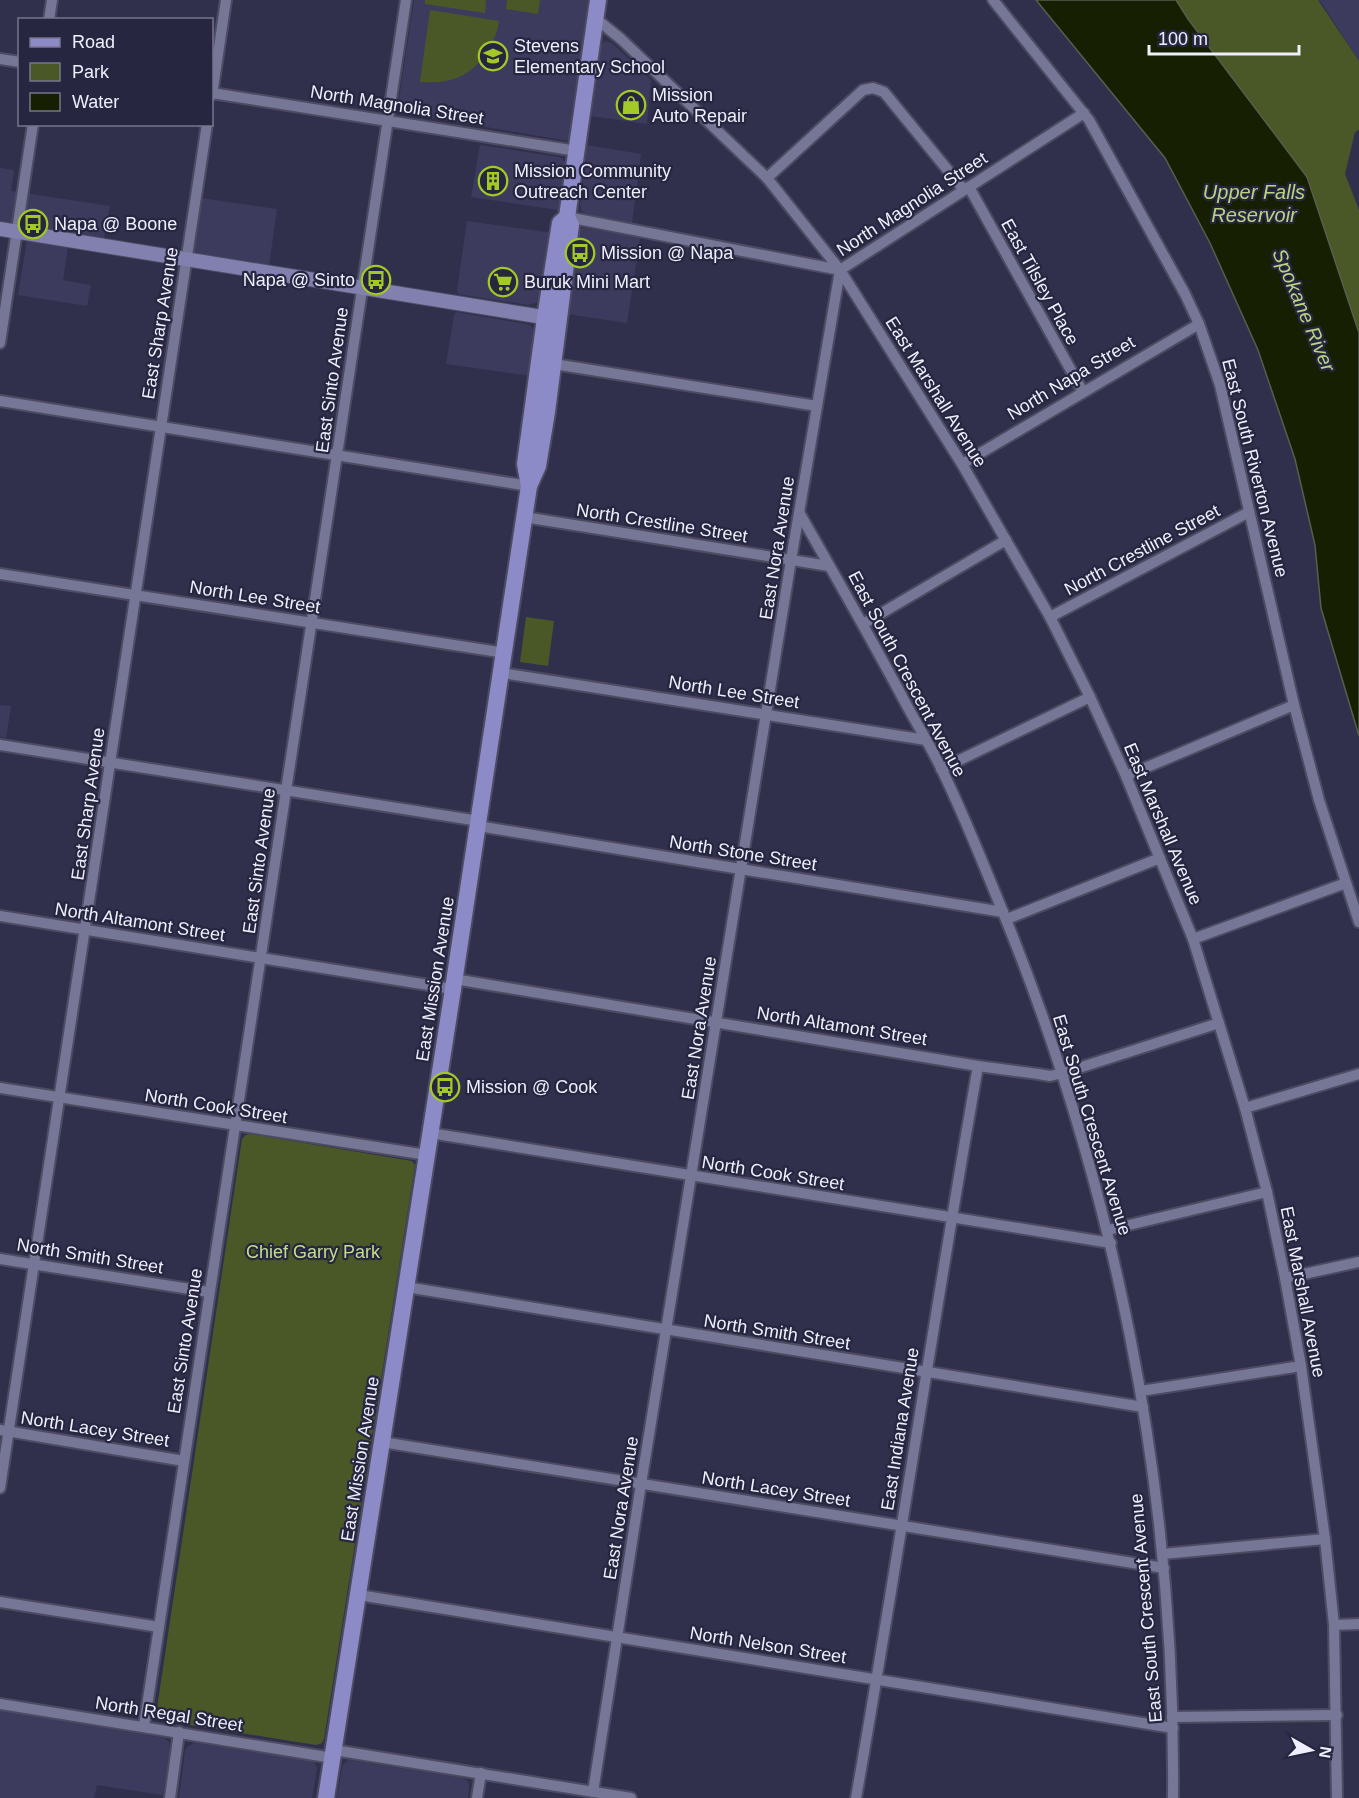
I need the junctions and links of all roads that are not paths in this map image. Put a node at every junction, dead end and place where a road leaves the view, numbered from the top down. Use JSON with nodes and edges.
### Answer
{"nodes":[{"id":1,"x":52,"y":0,"type":"edge"},
{"id":2,"x":226,"y":0,"type":"edge"},
{"id":3,"x":406,"y":0,"type":"edge"},
{"id":4,"x":598,"y":0,"type":"edge"},
{"id":5,"x":993,"y":0,"type":"edge"},
{"id":6,"x":49,"y":18,"type":"edge"},
{"id":7,"x":595,"y":18,"type":"junction"},
{"id":8,"x":0,"y":59,"type":"edge"},
{"id":9,"x":18,"y":62,"type":"edge"},
{"id":10,"x":213,"y":86,"type":"edge"},
{"id":11,"x":213,"y":93,"type":"edge"},
{"id":12,"x":1084,"y":113,"type":"junction"},
{"id":13,"x":387,"y":120,"type":"junction"},
{"id":14,"x":33,"y":126,"type":"edge"},
{"id":15,"x":207,"y":126,"type":"edge"},
{"id":16,"x":577,"y":151,"type":"junction"},
{"id":17,"x":767,"y":178,"type":"junction"},
{"id":18,"x":966,"y":189,"type":"junction"},
{"id":19,"x":567,"y":217,"type":"junction"},
{"id":20,"x":0,"y":229,"type":"edge"},
{"id":21,"x":17,"y":232,"type":"junction"},
{"id":22,"x":186,"y":260,"type":"junction"},
{"id":23,"x":840,"y":270,"type":"junction"},
{"id":24,"x":362,"y":288,"type":"junction"},
{"id":25,"x":553,"y":319,"type":"junction"},
{"id":26,"x":1199,"y":324,"type":"junction"},
{"id":27,"x":0,"y":343,"type":"edge"},
{"id":28,"x":554,"y":364,"type":"junction"},
{"id":29,"x":1083,"y":392,"type":"junction"},
{"id":30,"x":0,"y":401,"type":"edge"},
{"id":31,"x":817,"y":406,"type":"junction"},
{"id":32,"x":161,"y":427,"type":"junction"},
{"id":33,"x":337,"y":455,"type":"junction"},
{"id":34,"x":962,"y":464,"type":"junction"},
{"id":35,"x":529,"y":486,"type":"junction"},
{"id":36,"x":1249,"y":512,"type":"junction"},
{"id":37,"x":800,"y":514,"type":"junction"},
{"id":38,"x":524,"y":517,"type":"junction"},
{"id":39,"x":1006,"y":540,"type":"junction"},
{"id":40,"x":791,"y":560,"type":"junction"},
{"id":41,"x":830,"y":566,"type":"junction"},
{"id":42,"x":0,"y":574,"type":"edge"},
{"id":43,"x":136,"y":595,"type":"junction"},
{"id":44,"x":1050,"y":618,"type":"junction"},
{"id":45,"x":311,"y":623,"type":"junction"},
{"id":46,"x":863,"y":624,"type":"junction"},
{"id":47,"x":505,"y":653,"type":"junction"},
{"id":48,"x":502,"y":673,"type":"junction"},
{"id":49,"x":1090,"y":697,"type":"junction"},
{"id":50,"x":1294,"y":705,"type":"junction"},
{"id":51,"x":767,"y":714,"type":"junction"},
{"id":52,"x":926,"y":740,"type":"junction"},
{"id":53,"x":0,"y":745,"type":"edge"},
{"id":54,"x":111,"y":763,"type":"junction"},
{"id":55,"x":941,"y":769,"type":"junction"},
{"id":56,"x":1126,"y":776,"type":"junction"},
{"id":57,"x":285,"y":791,"type":"junction"},
{"id":58,"x":478,"y":823,"type":"junction"},
{"id":59,"x":1160,"y":858,"type":"junction"},
{"id":60,"x":742,"y":869,"type":"junction"},
{"id":61,"x":1346,"y":883,"type":"junction"},
{"id":62,"x":1005,"y":915,"type":"junction"},
{"id":63,"x":0,"y":916,"type":"edge"},
{"id":64,"x":1359,"y":922,"type":"edge"},
{"id":65,"x":86,"y":929,"type":"junction"},
{"id":66,"x":1193,"y":939,"type":"junction"},
{"id":67,"x":261,"y":959,"type":"junction"},
{"id":68,"x":454,"y":984,"type":"junction"},
{"id":69,"x":716,"y":1022,"type":"junction"},
{"id":70,"x":1219,"y":1023,"type":"junction"},
{"id":71,"x":978,"y":1066,"type":"junction"},
{"id":72,"x":1063,"y":1073,"type":"junction"},
{"id":73,"x":1359,"y":1074,"type":"edge"},
{"id":74,"x":0,"y":1088,"type":"edge"},
{"id":75,"x":60,"y":1098,"type":"junction"},
{"id":76,"x":1245,"y":1108,"type":"junction"},
{"id":77,"x":235,"y":1125,"type":"junction"},
{"id":78,"x":430,"y":1133,"type":"junction"},
{"id":79,"x":427,"y":1155,"type":"junction"},
{"id":80,"x":692,"y":1176,"type":"junction"},
{"id":81,"x":1267,"y":1192,"type":"junction"},
{"id":82,"x":951,"y":1219,"type":"junction"},
{"id":83,"x":1108,"y":1230,"type":"junction"},
{"id":84,"x":1111,"y":1244,"type":"junction"},
{"id":85,"x":0,"y":1259,"type":"edge"},
{"id":86,"x":1359,"y":1262,"type":"edge"},
{"id":87,"x":34,"y":1264,"type":"junction"},
{"id":88,"x":1285,"y":1278,"type":"junction"},
{"id":89,"x":406,"y":1287,"type":"junction"},
{"id":90,"x":209,"y":1292,"type":"junction"},
{"id":91,"x":667,"y":1331,"type":"junction"},
{"id":92,"x":1301,"y":1366,"type":"junction"},
{"id":93,"x":926,"y":1372,"type":"junction"},
{"id":94,"x":1141,"y":1391,"type":"junction"},
{"id":95,"x":1143,"y":1407,"type":"junction"},
{"id":96,"x":4,"y":1431,"type":"edge"},
{"id":97,"x":382,"y":1442,"type":"junction"},
{"id":98,"x":184,"y":1461,"type":"junction"},
{"id":99,"x":641,"y":1484,"type":"junction"},
{"id":100,"x":0,"y":1488,"type":"edge"},
{"id":101,"x":902,"y":1526,"type":"junction"},
{"id":102,"x":1325,"y":1539,"type":"junction"},
{"id":103,"x":1162,"y":1554,"type":"junction"},
{"id":104,"x":1164,"y":1568,"type":"junction"},
{"id":105,"x":359,"y":1595,"type":"junction"},
{"id":106,"x":0,"y":1602,"type":"edge"},
{"id":107,"x":1359,"y":1624,"type":"edge"},
{"id":108,"x":1334,"y":1625,"type":"junction"},
{"id":109,"x":159,"y":1627,"type":"junction"},
{"id":110,"x":617,"y":1637,"type":"junction"},
{"id":111,"x":877,"y":1680,"type":"junction"},
{"id":112,"x":0,"y":1704,"type":"edge"},
{"id":113,"x":1337,"y":1715,"type":"junction"},
{"id":114,"x":1173,"y":1722,"type":"junction"},
{"id":115,"x":144,"y":1726,"type":"junction"},
{"id":116,"x":179,"y":1732,"type":"junction"},
{"id":117,"x":334,"y":1754,"type":"junction"},
{"id":118,"x":481,"y":1773,"type":"junction"},
{"id":119,"x":593,"y":1792,"type":"junction"},
{"id":120,"x":170,"y":1798,"type":"edge"},
{"id":121,"x":326,"y":1798,"type":"edge"},
{"id":122,"x":477,"y":1798,"type":"edge"},
{"id":123,"x":631,"y":1798,"type":"edge"},
{"id":124,"x":856,"y":1798,"type":"edge"},
{"id":125,"x":1173,"y":1798,"type":"edge"},
{"id":126,"x":1337,"y":1798,"type":"edge"}],
"edges":[{"from":1,"to":6,"type":"street"},
{"from":2,"to":10,"type":"street"},
{"from":3,"to":13,"type":"street","name":"East Sinto Avenue"},
{"from":4,"to":7,"type":"main road","name":"East Mission Avenue"},
{"from":5,"to":12,"type":"street","name":"East South Riverton Avenue"},
{"from":7,"to":16,"type":"main road","name":"East Mission Avenue"},
{"from":7,"to":17,"type":"street","name":"East Marshall Avenue"},
{"from":8,"to":9,"type":"street"},
{"from":11,"to":13,"type":"street","name":"North Magnolia Street"},
{"from":12,"to":18,"type":"street","name":"North Magnolia Street"},
{"from":12,"to":26,"type":"street","name":"East South Riverton Avenue"},
{"from":13,"to":16,"type":"street","name":"North Magnolia Street"},
{"from":13,"to":24,"type":"street","name":"East Sinto Avenue"},
{"from":14,"to":21,"type":"street"},
{"from":15,"to":22,"type":"street","name":"East Sharp Avenue"},
{"from":16,"to":19,"type":"main road","name":"East Mission Avenue"},
{"from":17,"to":18,"type":"street","name":"East Tilsley Place"},
{"from":17,"to":23,"type":"street","name":"East Marshall Avenue"},
{"from":18,"to":23,"type":"street","name":"North Magnolia Street"},
{"from":18,"to":29,"type":"street","name":"East Tilsley Place"},
{"from":19,"to":23,"type":"street","name":"North Magnolia Street"},
{"from":19,"to":25,"type":"main road","name":"East Mission Avenue"},
{"from":20,"to":21,"type":"main road"},
{"from":21,"to":22,"type":"main road"},
{"from":21,"to":27,"type":"street"},
{"from":22,"to":24,"type":"main road"},
{"from":22,"to":32,"type":"street","name":"East Sharp Avenue"},
{"from":23,"to":31,"type":"street","name":"East Nora Avenue"},
{"from":23,"to":34,"type":"street","name":"East Marshall Avenue"},
{"from":24,"to":25,"type":"main road"},
{"from":24,"to":33,"type":"street","name":"East Sinto Avenue"},
{"from":25,"to":28,"type":"main road","name":"East Mission Avenue"},
{"from":25,"to":35,"type":"main road","name":"East Mission Avenue"},
{"from":26,"to":29,"type":"street","name":"North Napa Street"},
{"from":26,"to":36,"type":"street","name":"East South Riverton Avenue"},
{"from":28,"to":31,"type":"street"},
{"from":28,"to":35,"type":"main road","name":"East Mission Avenue"},
{"from":29,"to":34,"type":"street","name":"North Napa Street"},
{"from":30,"to":32,"type":"street"},
{"from":31,"to":37,"type":"street","name":"East Nora Avenue"},
{"from":32,"to":33,"type":"street"},
{"from":32,"to":43,"type":"street","name":"East Sharp Avenue"},
{"from":33,"to":35,"type":"street"},
{"from":33,"to":45,"type":"street","name":"East Sinto Avenue"},
{"from":34,"to":39,"type":"street","name":"East Marshall Avenue"},
{"from":35,"to":38,"type":"main road","name":"East Mission Avenue"},
{"from":36,"to":44,"type":"street","name":"North Crestline Street"},
{"from":36,"to":50,"type":"street","name":"East South Riverton Avenue"},
{"from":37,"to":40,"type":"street","name":"East Nora Avenue"},
{"from":37,"to":41,"type":"street","name":"East South Crescent Avenue"},
{"from":38,"to":40,"type":"street","name":"North Crestline Street"},
{"from":38,"to":47,"type":"main road","name":"East Mission Avenue"},
{"from":39,"to":44,"type":"street","name":"East Marshall Avenue"},
{"from":39,"to":46,"type":"street"},
{"from":40,"to":41,"type":"street","name":"North Crestline Street"},
{"from":40,"to":51,"type":"street","name":"East Nora Avenue"},
{"from":41,"to":46,"type":"street","name":"East South Crescent Avenue"},
{"from":42,"to":43,"type":"street","name":"North Lee Street"},
{"from":43,"to":45,"type":"street","name":"North Lee Street"},
{"from":43,"to":54,"type":"street","name":"East Sharp Avenue"},
{"from":44,"to":49,"type":"street","name":"East Marshall Avenue"},
{"from":45,"to":47,"type":"street","name":"North Lee Street"},
{"from":45,"to":57,"type":"street","name":"East Sinto Avenue"},
{"from":46,"to":52,"type":"street","name":"East South Crescent Avenue"},
{"from":47,"to":48,"type":"main road","name":"East Mission Avenue"},
{"from":48,"to":51,"type":"street","name":"North Lee Street"},
{"from":48,"to":58,"type":"main road","name":"East Mission Avenue"},
{"from":49,"to":55,"type":"street"},
{"from":49,"to":56,"type":"street","name":"East Marshall Avenue"},
{"from":50,"to":56,"type":"street"},
{"from":50,"to":61,"type":"street","name":"East South Riverton Avenue"},
{"from":51,"to":52,"type":"street","name":"North Lee Street"},
{"from":51,"to":60,"type":"street","name":"East Nora Avenue"},
{"from":52,"to":55,"type":"street","name":"East South Crescent Avenue"},
{"from":53,"to":54,"type":"street","name":"North Stone Street"},
{"from":54,"to":57,"type":"street","name":"North Stone Street"},
{"from":54,"to":65,"type":"street","name":"East Sharp Avenue"},
{"from":55,"to":62,"type":"street","name":"East South Crescent Avenue"},
{"from":56,"to":59,"type":"street","name":"East Marshall Avenue"},
{"from":57,"to":58,"type":"street","name":"North Stone Street"},
{"from":57,"to":67,"type":"street","name":"East Sinto Avenue"},
{"from":58,"to":60,"type":"street","name":"North Stone Street"},
{"from":58,"to":68,"type":"main road","name":"East Mission Avenue"},
{"from":59,"to":62,"type":"street"},
{"from":59,"to":66,"type":"street","name":"East Marshall Avenue"},
{"from":60,"to":62,"type":"street","name":"North Stone Street"},
{"from":60,"to":69,"type":"street","name":"East Nora Avenue"},
{"from":61,"to":64,"type":"street","name":"East South Riverton Avenue"},
{"from":61,"to":66,"type":"street"},
{"from":62,"to":72,"type":"street","name":"East South Crescent Avenue"},
{"from":63,"to":65,"type":"street","name":"North Altamont Street"},
{"from":65,"to":67,"type":"street","name":"North Altamont Street"},
{"from":65,"to":75,"type":"street","name":"East Sharp Avenue"},
{"from":66,"to":70,"type":"street","name":"East Marshall Avenue"},
{"from":67,"to":68,"type":"street","name":"North Altamont Street"},
{"from":67,"to":77,"type":"street","name":"East Sinto Avenue"},
{"from":68,"to":69,"type":"street","name":"North Altamont Street"},
{"from":68,"to":78,"type":"main road","name":"East Mission Avenue"},
{"from":69,"to":71,"type":"street","name":"North Altamont Street"},
{"from":69,"to":80,"type":"street","name":"East Nora Avenue"},
{"from":70,"to":72,"type":"street","name":"North Altamont Street"},
{"from":70,"to":76,"type":"street","name":"East Marshall Avenue"},
{"from":71,"to":72,"type":"street","name":"North Altamont Street"},
{"from":71,"to":82,"type":"street","name":"East Indiana Avenue"},
{"from":72,"to":83,"type":"street","name":"East South Crescent Avenue"},
{"from":73,"to":76,"type":"street"},
{"from":74,"to":75,"type":"street","name":"North Cook Street"},
{"from":75,"to":77,"type":"street","name":"North Cook Street"},
{"from":75,"to":87,"type":"street","name":"East Sharp Avenue"},
{"from":76,"to":81,"type":"street","name":"East Marshall Avenue"},
{"from":77,"to":79,"type":"street","name":"North Cook Street"},
{"from":77,"to":90,"type":"street","name":"East Sinto Avenue"},
{"from":78,"to":79,"type":"main road","name":"East Mission Avenue"},
{"from":78,"to":80,"type":"street","name":"North Cook Street"},
{"from":79,"to":89,"type":"main road","name":"East Mission Avenue"},
{"from":80,"to":82,"type":"street","name":"North Cook Street"},
{"from":80,"to":91,"type":"street","name":"East Nora Avenue"},
{"from":81,"to":83,"type":"street"},
{"from":81,"to":88,"type":"street","name":"East Marshall Avenue"},
{"from":82,"to":84,"type":"street","name":"North Cook Street"},
{"from":82,"to":93,"type":"street","name":"East Indiana Avenue"},
{"from":83,"to":84,"type":"street","name":"East South Crescent Avenue"},
{"from":84,"to":94,"type":"street","name":"East South Crescent Avenue"},
{"from":85,"to":87,"type":"street","name":"North Smith Street"},
{"from":86,"to":88,"type":"street"},
{"from":87,"to":90,"type":"street","name":"North Smith Street"},
{"from":87,"to":96,"type":"street","name":"East Sharp Avenue"},
{"from":88,"to":92,"type":"street","name":"East Marshall Avenue"},
{"from":89,"to":91,"type":"street","name":"North Smith Street"},
{"from":89,"to":97,"type":"main road","name":"East Mission Avenue"},
{"from":90,"to":98,"type":"street","name":"East Sinto Avenue"},
{"from":91,"to":93,"type":"street","name":"North Smith Street"},
{"from":91,"to":99,"type":"street","name":"East Nora Avenue"},
{"from":92,"to":94,"type":"street"},
{"from":92,"to":102,"type":"street","name":"East Marshall Avenue"},
{"from":93,"to":95,"type":"street","name":"North Smith Street"},
{"from":93,"to":101,"type":"street","name":"East Indiana Avenue"},
{"from":94,"to":95,"type":"street","name":"East South Crescent Avenue"},
{"from":95,"to":103,"type":"street","name":"East South Crescent Avenue"},
{"from":96,"to":98,"type":"street","name":"North Lacey Street"},
{"from":96,"to":100,"type":"street","name":"East Sharp Avenue"},
{"from":97,"to":99,"type":"street","name":"North Lacey Street"},
{"from":97,"to":105,"type":"main road","name":"East Mission Avenue"},
{"from":98,"to":109,"type":"street","name":"East Sinto Avenue"},
{"from":99,"to":101,"type":"street","name":"North Lacey Street"},
{"from":99,"to":110,"type":"street","name":"East Nora Avenue"},
{"from":101,"to":104,"type":"street","name":"North Lacey Street"},
{"from":101,"to":111,"type":"street","name":"East Indiana Avenue"},
{"from":102,"to":103,"type":"street"},
{"from":102,"to":108,"type":"street","name":"East Marshall Avenue"},
{"from":103,"to":104,"type":"street","name":"East South Crescent Avenue"},
{"from":104,"to":114,"type":"street","name":"East South Crescent Avenue"},
{"from":105,"to":110,"type":"street","name":"North Nelson Street"},
{"from":105,"to":117,"type":"main road","name":"East Mission Avenue"},
{"from":106,"to":109,"type":"street"},
{"from":107,"to":108,"type":"street"},
{"from":108,"to":113,"type":"street","name":"East Marshall Avenue"},
{"from":109,"to":115,"type":"street","name":"East Sinto Avenue"},
{"from":110,"to":111,"type":"street","name":"North Nelson Street"},
{"from":110,"to":119,"type":"street","name":"East Nora Avenue"},
{"from":111,"to":114,"type":"street","name":"North Nelson Street"},
{"from":111,"to":124,"type":"street","name":"East Indiana Avenue"},
{"from":112,"to":115,"type":"street","name":"North Regal Street"},
{"from":113,"to":114,"type":"street","name":"North Nelson Street"},
{"from":113,"to":126,"type":"street","name":"East Marshall Avenue"},
{"from":114,"to":125,"type":"street","name":"East South Crescent Avenue"},
{"from":115,"to":116,"type":"street","name":"North Regal Street"},
{"from":116,"to":117,"type":"street","name":"North Regal Street"},
{"from":116,"to":120,"type":"street"},
{"from":117,"to":118,"type":"street","name":"North Regal Street"},
{"from":117,"to":121,"type":"main road","name":"East Mission Avenue"},
{"from":118,"to":119,"type":"street","name":"North Regal Street"},
{"from":118,"to":122,"type":"street"},
{"from":119,"to":123,"type":"street","name":"North Regal Street"}]}
